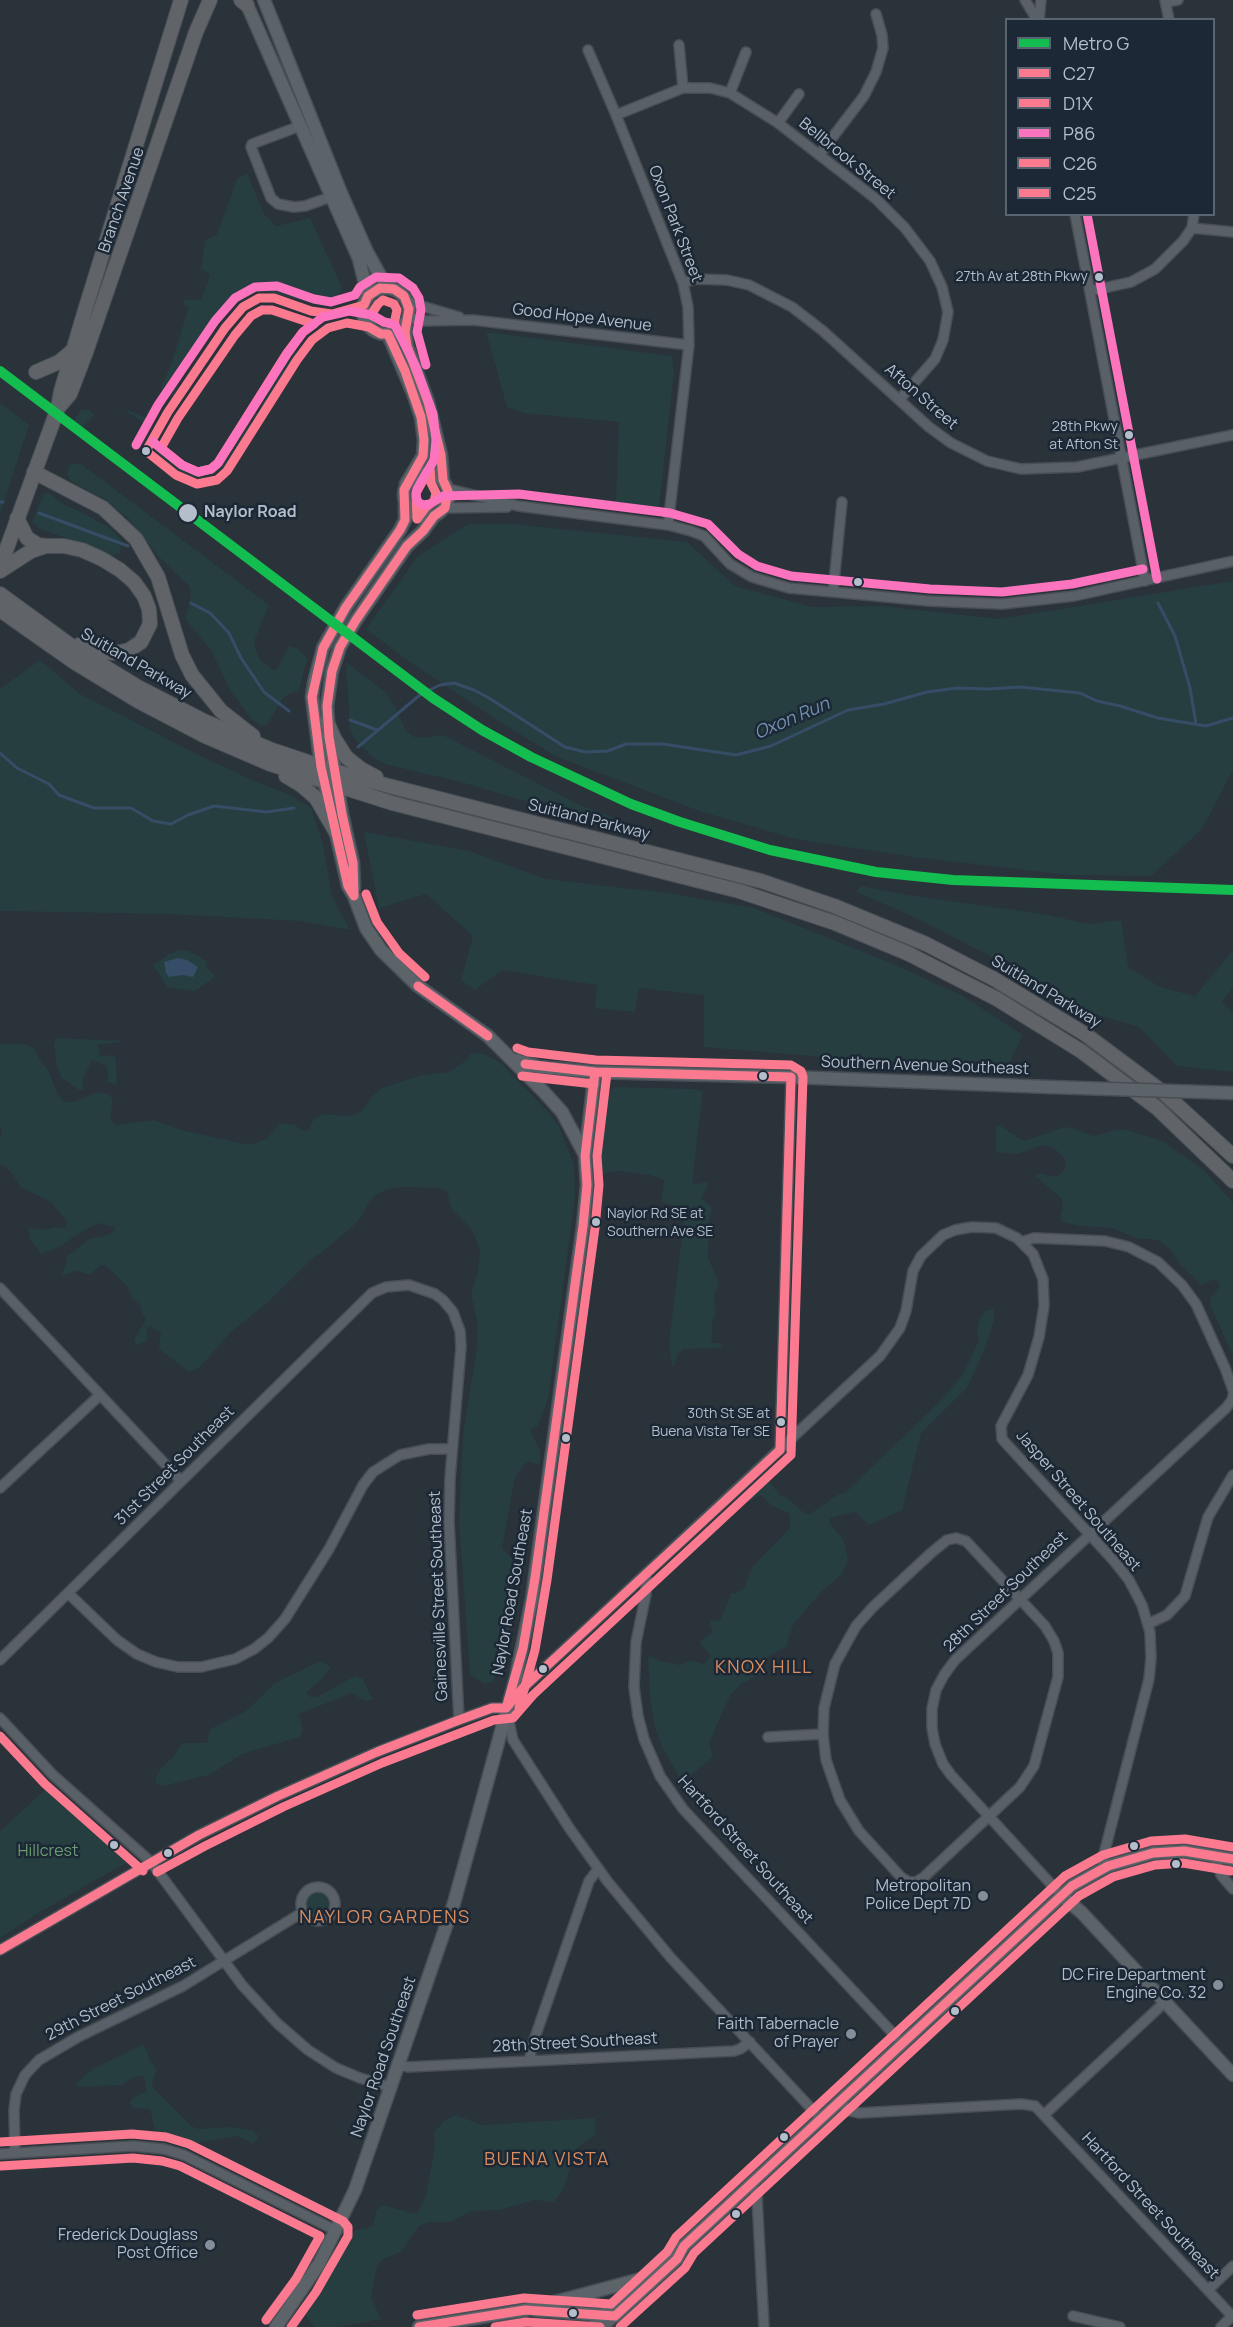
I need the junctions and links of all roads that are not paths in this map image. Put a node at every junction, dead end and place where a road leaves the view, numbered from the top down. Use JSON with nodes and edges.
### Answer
{"nodes":[{"id":1,"x":181,"y":0,"type":"edge"},
{"id":2,"x":210,"y":0,"type":"edge"},
{"id":3,"x":264,"y":0,"type":"edge"},
{"id":4,"x":1025,"y":0,"type":"edge"},
{"id":5,"x":1041,"y":0,"type":"edge"},
{"id":6,"x":1178,"y":0,"type":"edge"},
{"id":7,"x":1165,"y":1,"type":"edge"},
{"id":8,"x":244,"y":2,"type":"edge"},
{"id":9,"x":876,"y":14,"type":"dead end"},
{"id":10,"x":1037,"y":18,"type":"edge"},
{"id":11,"x":1038,"y":18,"type":"edge"},
{"id":12,"x":1169,"y":18,"type":"edge"},
{"id":13,"x":679,"y":45,"type":"dead end"},
{"id":14,"x":588,"y":50,"type":"dead end"},
{"id":15,"x":746,"y":52,"type":"dead end"},
{"id":16,"x":683,"y":88,"type":"junction"},
{"id":17,"x":730,"y":93,"type":"junction"},
{"id":18,"x":799,"y":94,"type":"dead end"},
{"id":19,"x":616,"y":115,"type":"junction"},
{"id":20,"x":778,"y":123,"type":"junction"},
{"id":21,"x":300,"y":126,"type":"junction"},
{"id":22,"x":819,"y":155,"type":"junction"},
{"id":23,"x":335,"y":195,"type":"junction"},
{"id":24,"x":1075,"y":216,"type":"edge"},
{"id":25,"x":1194,"y":216,"type":"edge"},
{"id":26,"x":1192,"y":228,"type":"junction"},
{"id":27,"x":1233,"y":232,"type":"edge"},
{"id":28,"x":683,"y":283,"type":"junction"},
{"id":29,"x":387,"y":288,"type":"junction"},
{"id":30,"x":1090,"y":291,"type":"junction"},
{"id":31,"x":368,"y":296,"type":"junction"},
{"id":32,"x":408,"y":302,"type":"junction"},
{"id":33,"x":407,"y":320,"type":"junction"},
{"id":34,"x":473,"y":320,"type":"junction"},
{"id":35,"x":388,"y":334,"type":"junction"},
{"id":36,"x":689,"y":345,"type":"junction"},
{"id":37,"x":73,"y":349,"type":"junction"},
{"id":38,"x":36,"y":372,"type":"dead end"},
{"id":39,"x":899,"y":400,"type":"junction"},
{"id":40,"x":58,"y":408,"type":"junction"},
{"id":41,"x":1233,"y":435,"type":"edge"},
{"id":42,"x":1122,"y":459,"type":"junction"},
{"id":43,"x":34,"y":472,"type":"junction"},
{"id":44,"x":406,"y":484,"type":"junction"},
{"id":45,"x":445,"y":486,"type":"junction"},
{"id":46,"x":842,"y":502,"type":"dead end"},
{"id":47,"x":405,"y":504,"type":"junction"},
{"id":48,"x":518,"y":506,"type":"junction"},
{"id":49,"x":445,"y":508,"type":"junction"},
{"id":50,"x":434,"y":516,"type":"junction"},
{"id":51,"x":17,"y":518,"type":"junction"},
{"id":52,"x":668,"y":525,"type":"junction"},
{"id":53,"x":46,"y":546,"type":"junction"},
{"id":54,"x":1233,"y":561,"type":"edge"},
{"id":55,"x":0,"y":569,"type":"edge"},
{"id":56,"x":1145,"y":581,"type":"junction"},
{"id":57,"x":832,"y":592,"type":"junction"},
{"id":58,"x":0,"y":594,"type":"edge"},
{"id":59,"x":0,"y":610,"type":"edge"},
{"id":60,"x":22,"y":618,"type":"junction"},
{"id":61,"x":53,"y":634,"type":"junction"},
{"id":62,"x":327,"y":722,"type":"junction"},
{"id":63,"x":272,"y":750,"type":"junction"},
{"id":64,"x":253,"y":757,"type":"junction"},
{"id":65,"x":328,"y":769,"type":"junction"},
{"id":66,"x":331,"y":785,"type":"junction"},
{"id":67,"x":405,"y":790,"type":"junction"},
{"id":68,"x":337,"y":834,"type":"junction"},
{"id":69,"x":354,"y":896,"type":"junction"},
{"id":70,"x":510,"y":1058,"type":"junction"},
{"id":71,"x":595,"y":1072,"type":"junction"},
{"id":72,"x":791,"y":1077,"type":"junction"},
{"id":73,"x":1233,"y":1093,"type":"edge"},
{"id":74,"x":585,"y":1156,"type":"junction"},
{"id":75,"x":1233,"y":1156,"type":"edge"},
{"id":76,"x":1233,"y":1181,"type":"edge"},
{"id":77,"x":1021,"y":1242,"type":"junction"},
{"id":78,"x":0,"y":1288,"type":"edge"},
{"id":79,"x":372,"y":1293,"type":"joint"},
{"id":80,"x":1233,"y":1390,"type":"edge"},
{"id":81,"x":100,"y":1395,"type":"junction"},
{"id":82,"x":1233,"y":1399,"type":"edge"},
{"id":83,"x":452,"y":1449,"type":"junction"},
{"id":84,"x":780,"y":1450,"type":"junction"},
{"id":85,"x":1233,"y":1475,"type":"edge"},
{"id":86,"x":181,"y":1481,"type":"junction"},
{"id":87,"x":0,"y":1488,"type":"edge"},
{"id":88,"x":1089,"y":1534,"type":"junction"},
{"id":89,"x":646,"y":1574,"type":"junction"},
{"id":90,"x":68,"y":1593,"type":"junction"},
{"id":91,"x":1020,"y":1599,"type":"junction"},
{"id":92,"x":1148,"y":1624,"type":"junction"},
{"id":93,"x":0,"y":1660,"type":"edge"},
{"id":94,"x":506,"y":1708,"type":"junction"},
{"id":95,"x":0,"y":1718,"type":"edge"},
{"id":96,"x":459,"y":1720,"type":"junction"},
{"id":97,"x":823,"y":1734,"type":"junction"},
{"id":98,"x":768,"y":1737,"type":"dead end"},
{"id":99,"x":989,"y":1817,"type":"junction"},
{"id":100,"x":1214,"y":1855,"type":"junction"},
{"id":101,"x":1233,"y":1859,"type":"edge"},
{"id":102,"x":151,"y":1862,"type":"junction"},
{"id":103,"x":1102,"y":1868,"type":"junction"},
{"id":104,"x":598,"y":1869,"type":"junction"},
{"id":105,"x":1233,"y":1889,"type":"edge"},
{"id":106,"x":1061,"y":1895,"type":"junction"},
{"id":107,"x":303,"y":1912,"type":"dead end"},
{"id":108,"x":0,"y":1950,"type":"edge"},
{"id":109,"x":224,"y":1961,"type":"junction"},
{"id":110,"x":1165,"y":2002,"type":"junction"},
{"id":111,"x":750,"y":2042,"type":"junction"},
{"id":112,"x":902,"y":2043,"type":"junction"},
{"id":113,"x":530,"y":2061,"type":"junction"},
{"id":114,"x":399,"y":2065,"type":"junction"},
{"id":115,"x":1233,"y":2074,"type":"edge"},
{"id":116,"x":391,"y":2087,"type":"junction"},
{"id":117,"x":839,"y":2102,"type":"junction"},
{"id":118,"x":1045,"y":2114,"type":"junction"},
{"id":119,"x":821,"y":2119,"type":"junction"},
{"id":120,"x":15,"y":2153,"type":"junction"},
{"id":121,"x":0,"y":2154,"type":"edge"},
{"id":122,"x":751,"y":2183,"type":"junction"},
{"id":123,"x":337,"y":2231,"type":"junction"},
{"id":124,"x":684,"y":2246,"type":"junction"},
{"id":125,"x":1233,"y":2266,"type":"edge"},
{"id":126,"x":642,"y":2279,"type":"junction"},
{"id":127,"x":1208,"y":2290,"type":"junction"},
{"id":128,"x":525,"y":2310,"type":"junction"},
{"id":129,"x":1073,"y":2316,"type":"dead end"},
{"id":130,"x":1233,"y":2317,"type":"edge"},
{"id":131,"x":608,"y":2319,"type":"edge"},
{"id":132,"x":276,"y":2327,"type":"edge"},
{"id":133,"x":419,"y":2327,"type":"edge"},
{"id":134,"x":591,"y":2327,"type":"edge"},
{"id":135,"x":764,"y":2327,"type":"edge"},
{"id":136,"x":1120,"y":2327,"type":"edge"},
{"id":137,"x":1221,"y":2327,"type":"edge"}],
"edges":[{"from":1,"to":37,"type":"highway","name":"Branch Avenue"},
{"from":2,"to":40,"type":"highway","name":"Branch Avenue"},
{"from":3,"to":23,"type":"main road"},
{"from":4,"to":10,"type":"street"},
{"from":5,"to":11,"type":"street"},
{"from":6,"to":7,"type":"street"},
{"from":7,"to":12,"type":"street"},
{"from":8,"to":21,"type":"main road"},
{"from":9,"to":22,"type":"street"},
{"from":13,"to":16,"type":"street"},
{"from":14,"to":19,"type":"street","name":"Oxon Park Street"},
{"from":15,"to":17,"type":"street"},
{"from":16,"to":17,"type":"street","name":"Bellbrook Street"},
{"from":16,"to":19,"type":"street","name":"Bellbrook Street"},
{"from":17,"to":20,"type":"street","name":"Bellbrook Street"},
{"from":18,"to":20,"type":"street"},
{"from":19,"to":28,"type":"street","name":"Oxon Park Street"},
{"from":20,"to":22,"type":"street","name":"Bellbrook Street"},
{"from":21,"to":23,"type":"main road"},
{"from":21,"to":23,"type":"street"},
{"from":22,"to":39,"type":"street","name":"Bellbrook Street"},
{"from":23,"to":29,"type":"main road"},
{"from":23,"to":31,"type":"main road"},
{"from":24,"to":30,"type":"street"},
{"from":25,"to":26,"type":"street"},
{"from":26,"to":27,"type":"street"},
{"from":26,"to":30,"type":"street"},
{"from":28,"to":36,"type":"street","name":"Oxon Park Street"},
{"from":28,"to":39,"type":"street","name":"Afton Street"},
{"from":29,"to":31,"type":"main road"},
{"from":29,"to":32,"type":"main road"},
{"from":30,"to":42,"type":"street"},
{"from":31,"to":35,"type":"main road"},
{"from":32,"to":33,"type":"main road"},
{"from":32,"to":34,"type":"street","name":"Good Hope Avenue"},
{"from":33,"to":34,"type":"street","name":"Good Hope Avenue"},
{"from":33,"to":35,"type":"main road"},
{"from":33,"to":45,"type":"main road"},
{"from":34,"to":36,"type":"street","name":"Good Hope Avenue"},
{"from":35,"to":44,"type":"main road"},
{"from":36,"to":52,"type":"street","name":"Oxon Park Street"},
{"from":37,"to":38,"type":"highway"},
{"from":37,"to":40,"type":"highway","name":"Branch Avenue"},
{"from":39,"to":42,"type":"street","name":"Afton Street"},
{"from":40,"to":43,"type":"highway","name":"Branch Avenue"},
{"from":41,"to":42,"type":"street","name":"Afton Street"},
{"from":42,"to":56,"type":"street"},
{"from":43,"to":51,"type":"highway","name":"Branch Avenue"},
{"from":43,"to":63,"type":"highway"},
{"from":44,"to":45,"type":"main road"},
{"from":44,"to":47,"type":"main road"},
{"from":45,"to":48,"type":"street"},
{"from":45,"to":49,"type":"main road"},
{"from":46,"to":57,"type":"street"},
{"from":47,"to":50,"type":"main road"},
{"from":47,"to":65,"type":"main road"},
{"from":48,"to":49,"type":"street"},
{"from":48,"to":52,"type":"street"},
{"from":49,"to":50,"type":"main road"},
{"from":50,"to":62,"type":"main road"},
{"from":51,"to":53,"type":"highway"},
{"from":51,"to":55,"type":"highway","name":"Branch Avenue"},
{"from":52,"to":57,"type":"street"},
{"from":53,"to":55,"type":"highway"},
{"from":53,"to":61,"type":"highway"},
{"from":54,"to":56,"type":"street"},
{"from":56,"to":57,"type":"street"},
{"from":58,"to":60,"type":"highway","name":"Suitland Parkway"},
{"from":59,"to":60,"type":"highway","name":"Suitland Parkway"},
{"from":60,"to":61,"type":"highway","name":"Suitland Parkway"},
{"from":60,"to":64,"type":"highway","name":"Suitland Parkway"},
{"from":61,"to":63,"type":"highway","name":"Suitland Parkway"},
{"from":62,"to":65,"type":"main road"},
{"from":62,"to":67,"type":"highway"},
{"from":63,"to":65,"type":"highway","name":"Suitland Parkway"},
{"from":64,"to":66,"type":"highway","name":"Suitland Parkway"},
{"from":64,"to":68,"type":"highway"},
{"from":65,"to":66,"type":"main road"},
{"from":65,"to":67,"type":"highway","name":"Suitland Parkway"},
{"from":66,"to":68,"type":"main road"},
{"from":66,"to":69,"type":"main road"},
{"from":66,"to":76,"type":"highway","name":"Suitland Parkway"},
{"from":67,"to":75,"type":"highway","name":"Suitland Parkway"},
{"from":68,"to":69,"type":"main road"},
{"from":69,"to":70,"type":"main road"},
{"from":70,"to":71,"type":"main road","name":"Southern Avenue Southeast"},
{"from":70,"to":74,"type":"main road"},
{"from":71,"to":72,"type":"main road","name":"Southern Avenue Southeast"},
{"from":71,"to":74,"type":"main road","name":"Naylor Road Southeast"},
{"from":72,"to":73,"type":"main road","name":"Southern Avenue Southeast","bridge":true},
{"from":72,"to":84,"type":"street"},
{"from":74,"to":94,"type":"main road","name":"Naylor Road Southeast"},
{"from":77,"to":80,"type":"street"},
{"from":77,"to":84,"type":"street"},
{"from":77,"to":88,"type":"street","name":"Jasper Street Southeast"},
{"from":78,"to":81,"type":"street"},
{"from":79,"to":83,"type":"street","name":"Gainesville Street Southeast"},
{"from":79,"to":86,"type":"street","name":"31st Street Southeast"},
{"from":81,"to":86,"type":"street"},
{"from":81,"to":87,"type":"street"},
{"from":82,"to":88,"type":"street","name":"28th Street Southeast"},
{"from":83,"to":90,"type":"street"},
{"from":83,"to":96,"type":"street","name":"Gainesville Street Southeast"},
{"from":84,"to":89,"type":"street"},
{"from":85,"to":92,"type":"street"},
{"from":86,"to":90,"type":"street","name":"31st Street Southeast"},
{"from":88,"to":91,"type":"street","name":"28th Street Southeast"},
{"from":88,"to":92,"type":"street","name":"Jasper Street Southeast"},
{"from":89,"to":94,"type":"street"},
{"from":89,"to":112,"type":"street","name":"Hartford Street Southeast"},
{"from":90,"to":93,"type":"street","name":"31st Street Southeast"},
{"from":91,"to":97,"type":"street"},
{"from":91,"to":99,"type":"street"},
{"from":91,"to":99,"type":"street","name":"28th Street Southeast"},
{"from":92,"to":103,"type":"street","name":"Jasper Street Southeast"},
{"from":94,"to":96,"type":"street"},
{"from":94,"to":104,"type":"street"},
{"from":94,"to":114,"type":"main road","name":"Naylor Road Southeast"},
{"from":95,"to":102,"type":"street"},
{"from":96,"to":102,"type":"street"},
{"from":97,"to":98,"type":"street"},
{"from":97,"to":99,"type":"street"},
{"from":99,"to":106,"type":"street"},
{"from":100,"to":101,"type":"main road"},
{"from":100,"to":103,"type":"main road"},
{"from":100,"to":105,"type":"street"},
{"from":102,"to":108,"type":"street"},
{"from":102,"to":109,"type":"street"},
{"from":103,"to":106,"type":"main road"},
{"from":104,"to":111,"type":"street"},
{"from":104,"to":113,"type":"street"},
{"from":106,"to":110,"type":"main road"},
{"from":106,"to":112,"type":"main road"},
{"from":107,"to":109,"type":"street","name":"29th Street Southeast"},
{"from":109,"to":116,"type":"street"},
{"from":109,"to":120,"type":"street","name":"29th Street Southeast"},
{"from":110,"to":115,"type":"main road"},
{"from":110,"to":118,"type":"street"},
{"from":111,"to":113,"type":"street","name":"28th Street Southeast"},
{"from":111,"to":119,"type":"street"},
{"from":112,"to":117,"type":"main road"},
{"from":113,"to":114,"type":"street","name":"28th Street Southeast"},
{"from":114,"to":116,"type":"main road","name":"Naylor Road Southeast"},
{"from":116,"to":123,"type":"main road","name":"Naylor Road Southeast"},
{"from":117,"to":118,"type":"street"},
{"from":117,"to":119,"type":"main road"},
{"from":118,"to":127,"type":"street","name":"Hartford Street Southeast"},
{"from":119,"to":122,"type":"main road"},
{"from":120,"to":121,"type":"street"},
{"from":120,"to":123,"type":"street"},
{"from":122,"to":124,"type":"main road"},
{"from":122,"to":135,"type":"street"},
{"from":123,"to":132,"type":"main road","name":"Naylor Road Southeast"},
{"from":124,"to":126,"type":"main road"},
{"from":124,"to":131,"type":"main road"},
{"from":125,"to":127,"type":"street"},
{"from":126,"to":128,"type":"main road"},
{"from":126,"to":131,"type":"main road"},
{"from":127,"to":130,"type":"street","name":"Hartford Street Southeast"},
{"from":128,"to":131,"type":"main road"},
{"from":128,"to":133,"type":"main road"},
{"from":129,"to":136,"type":"street"},
{"from":130,"to":137,"type":"street"},
{"from":131,"to":134,"type":"street"}]}
